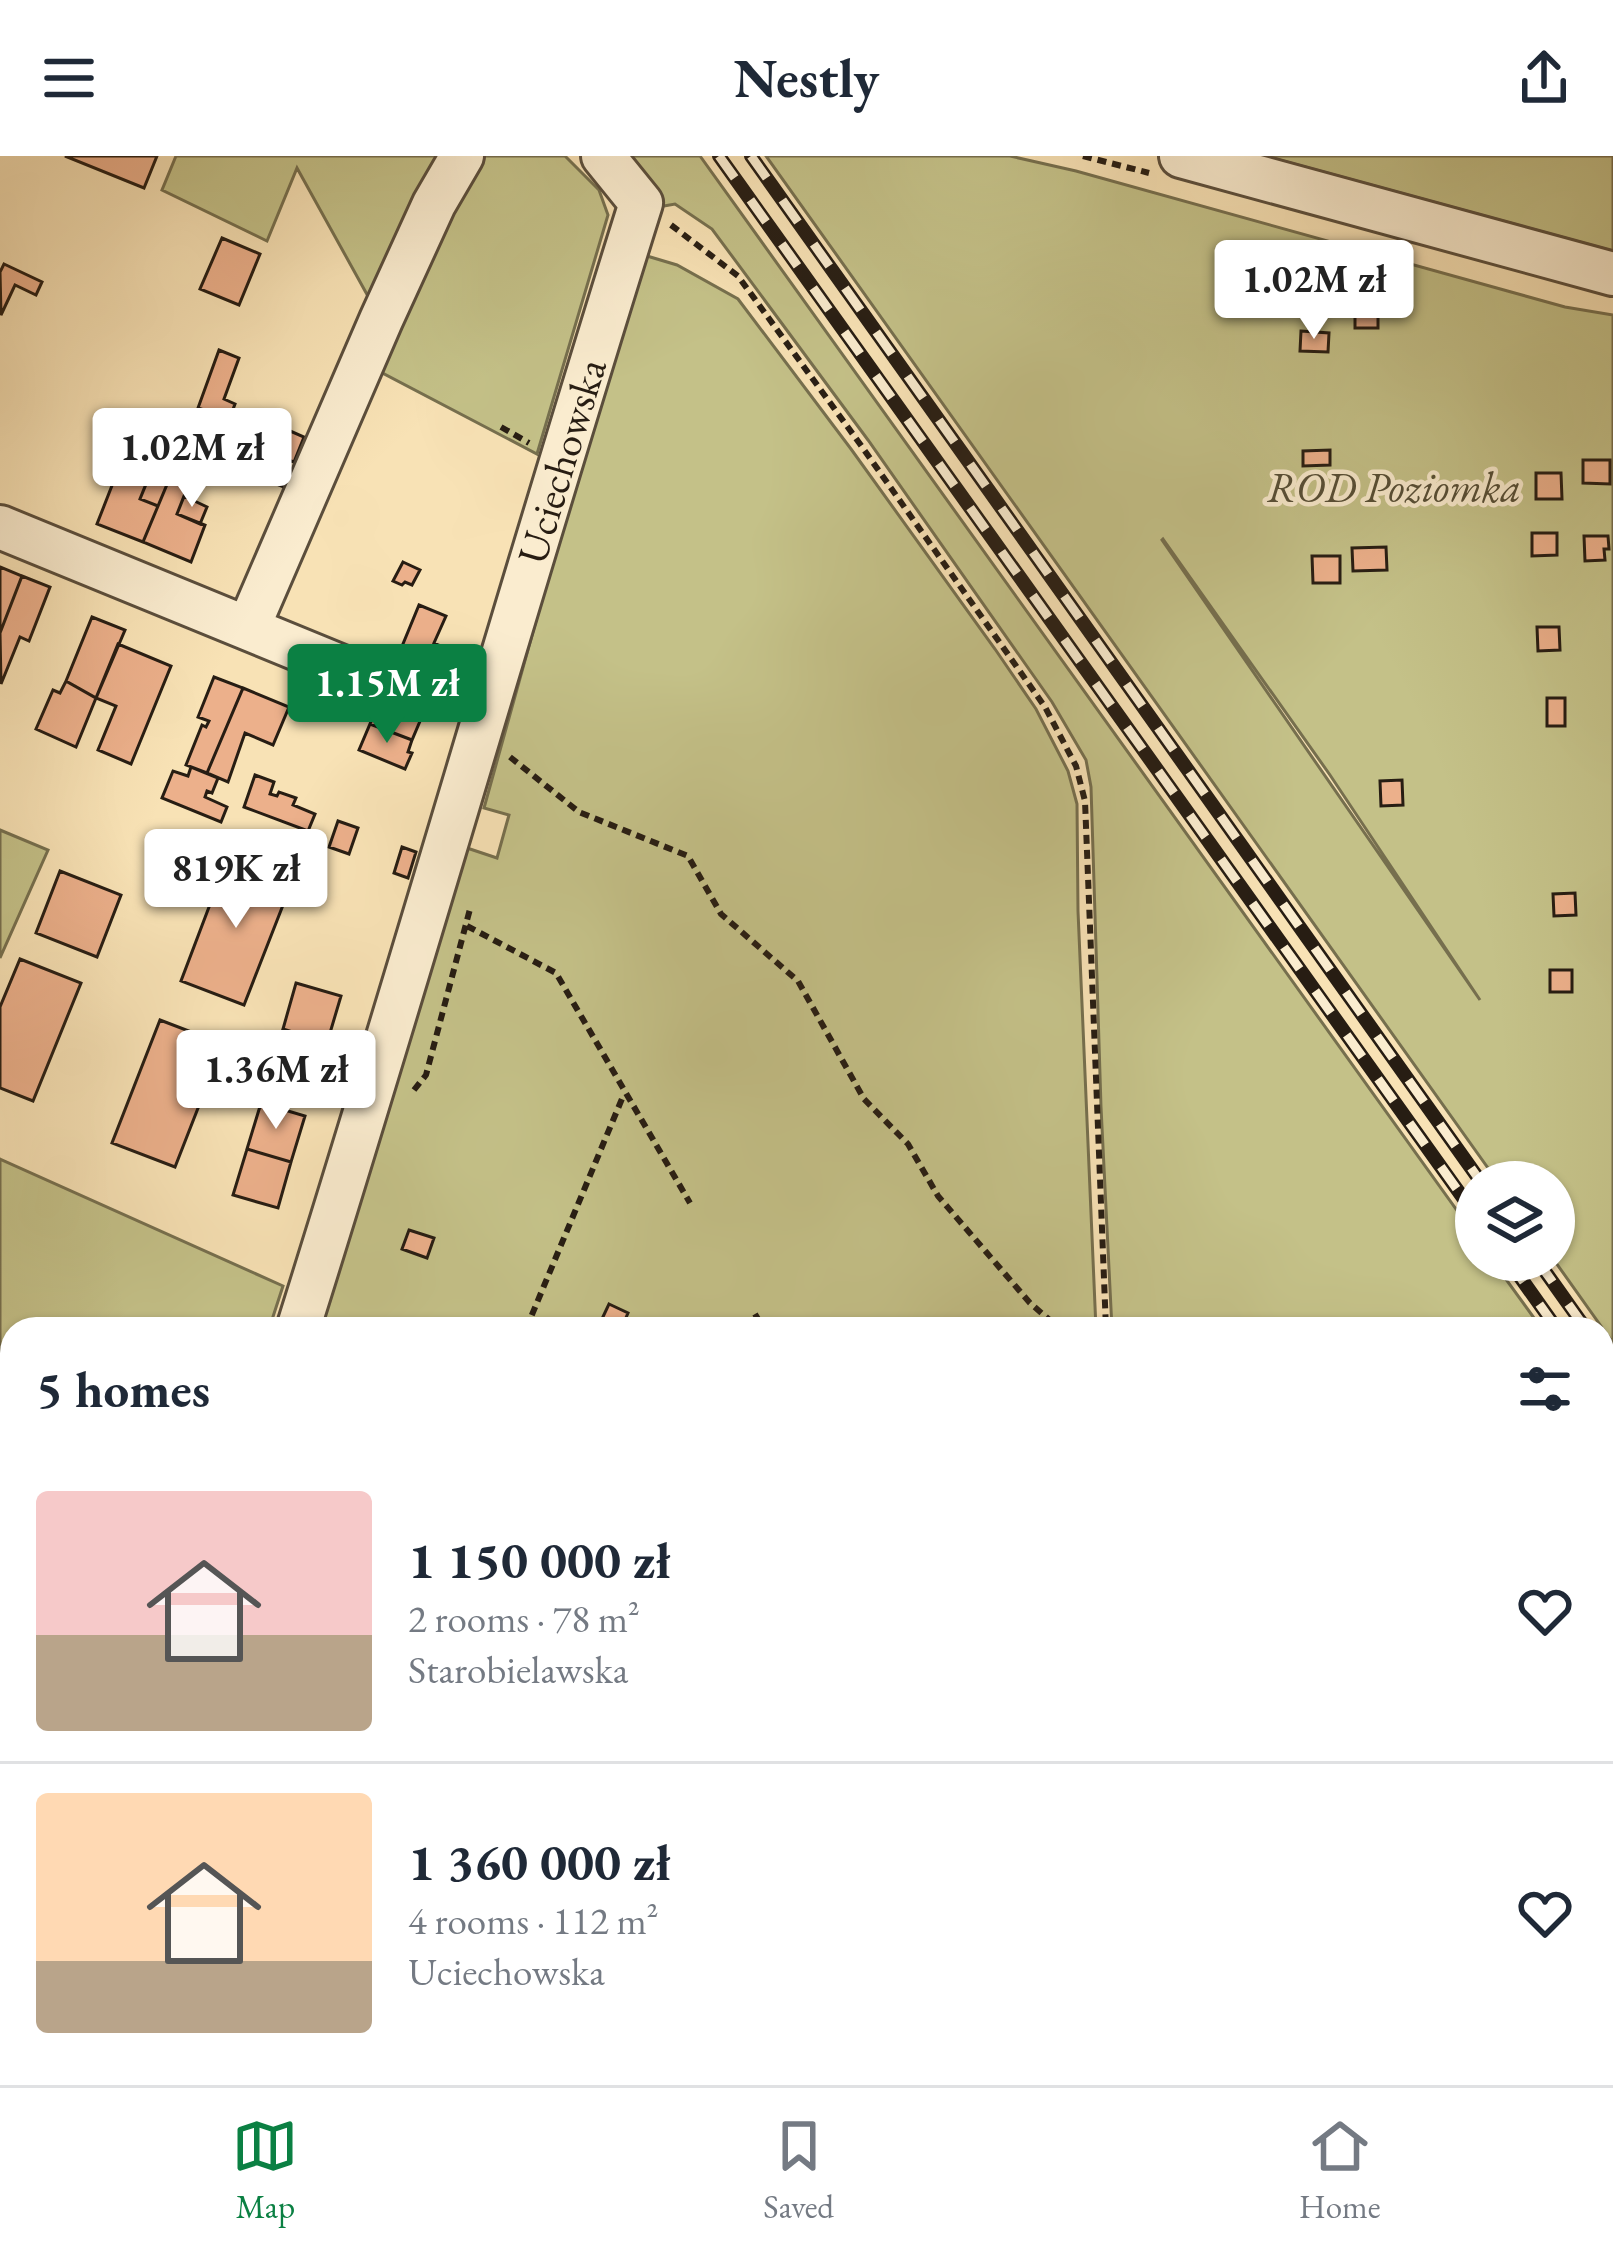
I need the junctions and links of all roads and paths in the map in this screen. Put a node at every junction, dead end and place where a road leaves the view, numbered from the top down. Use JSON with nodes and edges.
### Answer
{"nodes":[{"id":1,"x":462,"y":156,"type":"edge"},
{"id":2,"x":603,"y":156,"type":"edge"},
{"id":3,"x":1181,"y":156,"type":"edge"},
{"id":4,"x":641,"y":203,"type":"junction"},
{"id":5,"x":1613,"y":274,"type":"edge"},
{"id":6,"x":501,"y":427,"type":"dead end"},
{"id":7,"x":543,"y":450,"type":"dead end"},
{"id":8,"x":0,"y":527,"type":"edge"},
{"id":9,"x":248,"y":628,"type":"junction"},
{"id":10,"x":354,"y":672,"type":"dead end"},
{"id":11,"x":510,"y":757,"type":"dead end"},
{"id":12,"x":467,"y":926,"type":"dead end"},
{"id":13,"x":624,"y":1094,"type":"junction"},
{"id":14,"x":690,"y":1203,"type":"dead end"},
{"id":15,"x":302,"y":1317,"type":"edge"},
{"id":16,"x":531,"y":1317,"type":"edge"},
{"id":17,"x":1046,"y":1317,"type":"edge"},
{"id":18,"x":1106,"y":1317,"type":"edge"}],
"edges":[{"from":1,"to":9,"type":"street"},
{"from":2,"to":4,"type":"street"},
{"from":3,"to":5,"type":"street"},
{"from":4,"to":15,"type":"street","name":"Uciechowska"},
{"from":4,"to":18,"type":"path"},
{"from":6,"to":7,"type":"path"},
{"from":8,"to":9,"type":"street"},
{"from":9,"to":10,"type":"street"},
{"from":11,"to":17,"type":"path"},
{"from":12,"to":13,"type":"path"},
{"from":13,"to":14,"type":"path"},
{"from":13,"to":16,"type":"path"}]}
